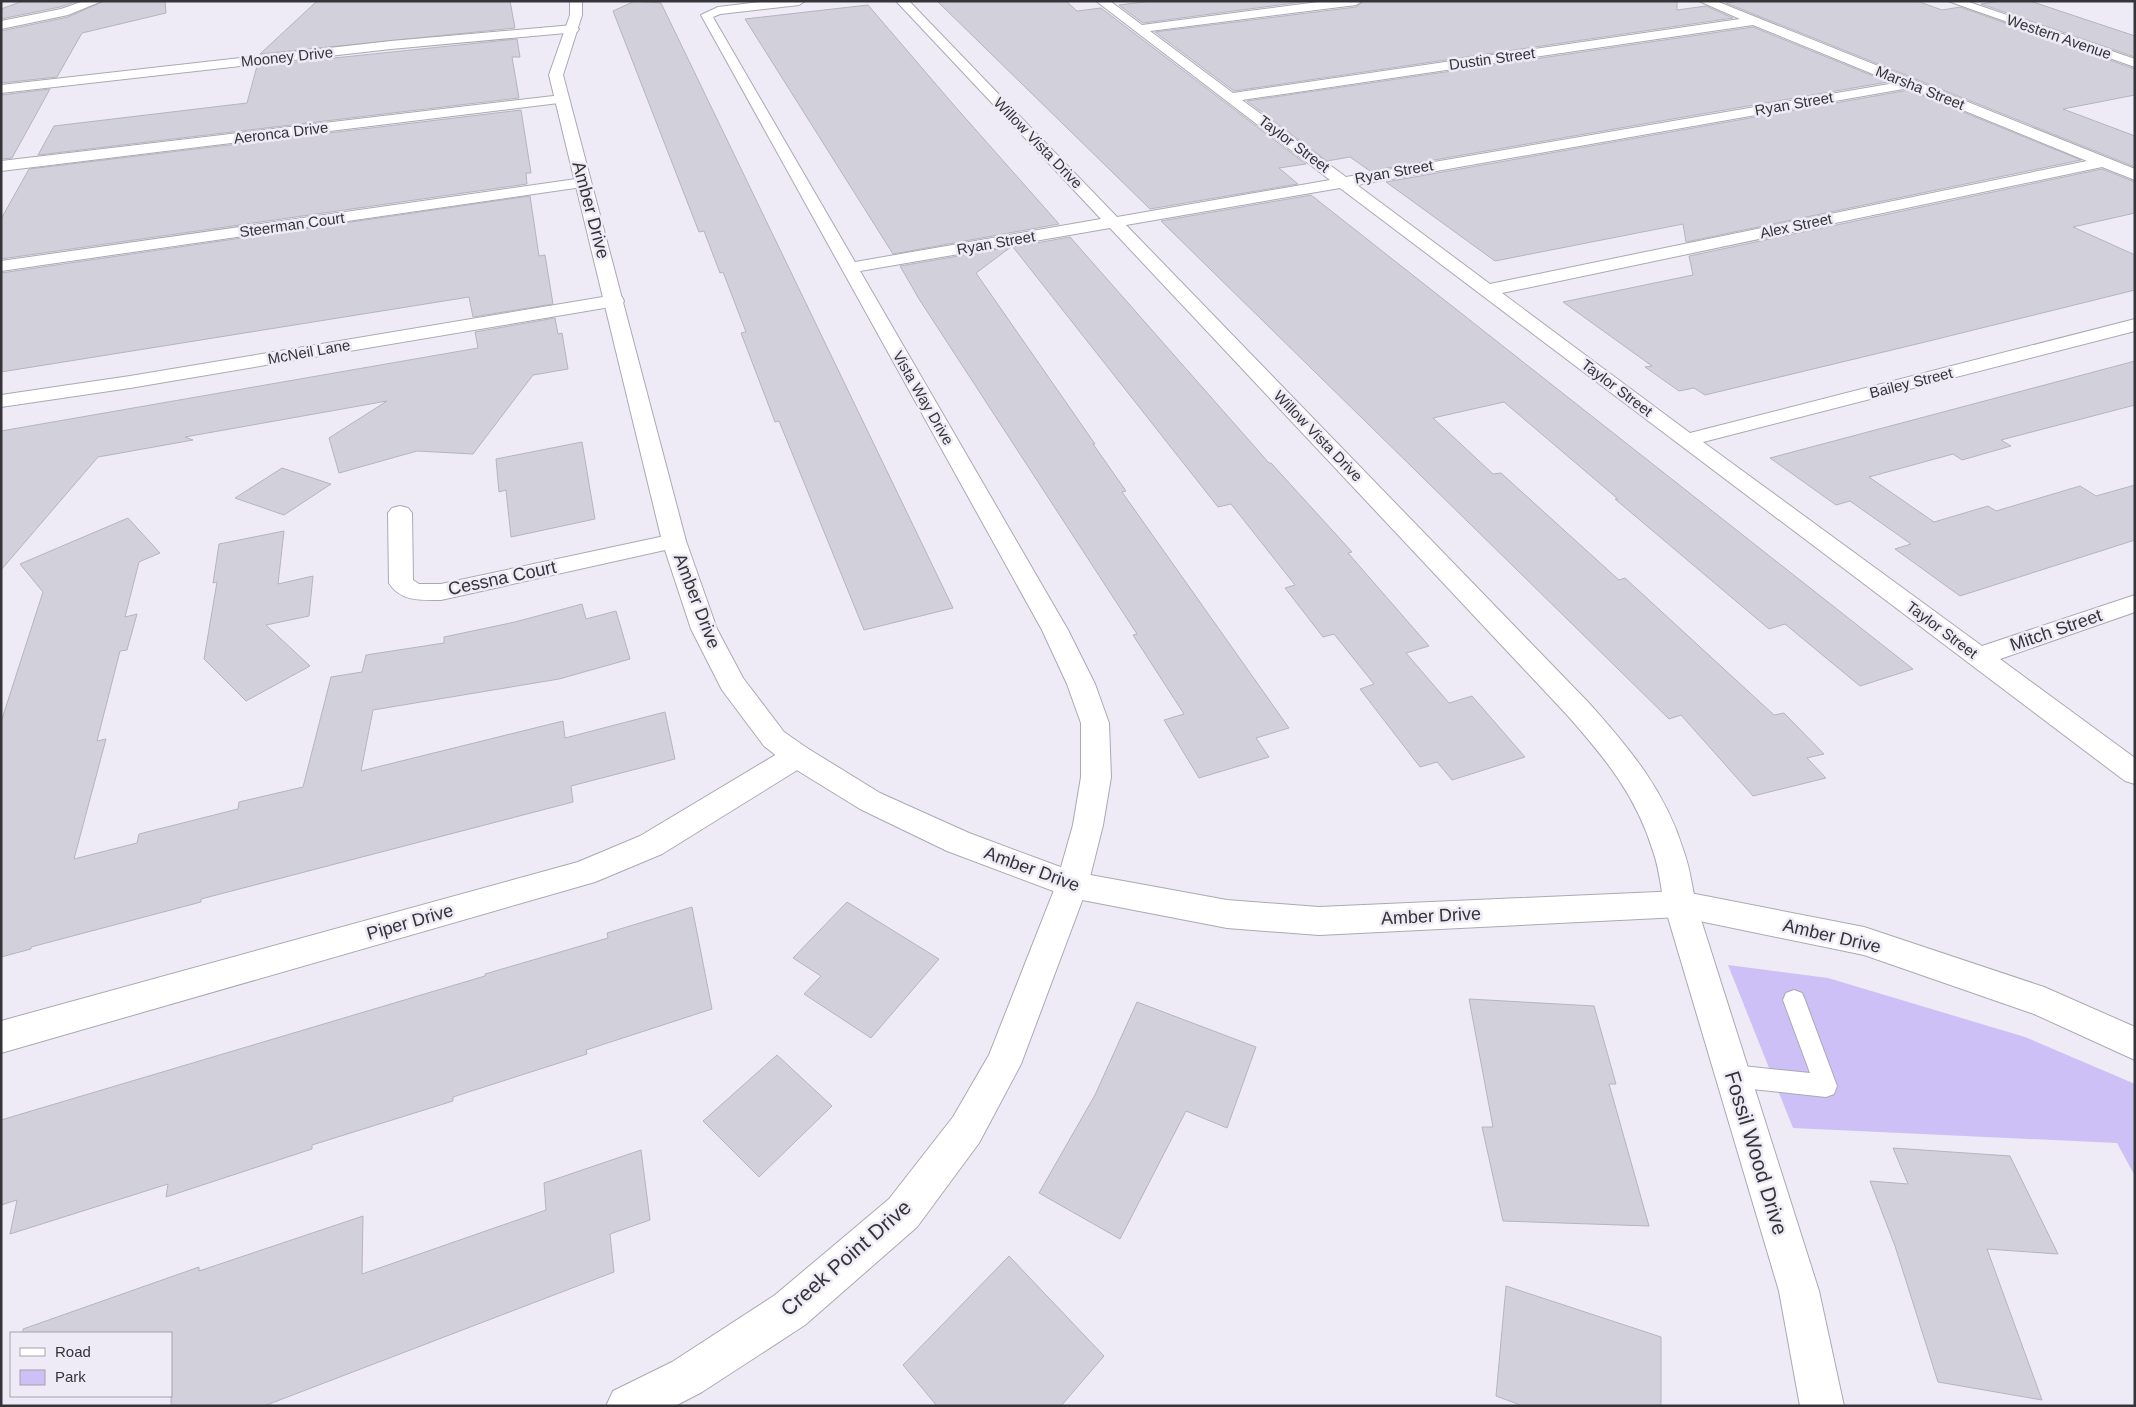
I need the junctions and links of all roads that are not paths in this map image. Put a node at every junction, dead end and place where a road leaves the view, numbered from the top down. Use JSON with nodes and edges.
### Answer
{"nodes":[{"id":1,"x":96,"y":1,"type":"edge"},
{"id":2,"x":576,"y":1,"type":"edge"},
{"id":3,"x":799,"y":1,"type":"edge"},
{"id":4,"x":902,"y":1,"type":"edge"},
{"id":5,"x":1102,"y":1,"type":"edge"},
{"id":6,"x":1356,"y":1,"type":"edge"},
{"id":7,"x":1705,"y":1,"type":"edge"},
{"id":8,"x":1954,"y":1,"type":"edge"},
{"id":9,"x":1754,"y":21,"type":"junction"},
{"id":10,"x":1,"y":25,"type":"edge"},
{"id":11,"x":572,"y":29,"type":"junction"},
{"id":12,"x":1139,"y":29,"type":"junction"},
{"id":13,"x":2135,"y":63,"type":"edge"},
{"id":14,"x":1911,"y":84,"type":"junction"},
{"id":15,"x":1,"y":88,"type":"edge"},
{"id":16,"x":1231,"y":97,"type":"junction"},
{"id":17,"x":562,"y":100,"type":"junction"},
{"id":18,"x":2105,"y":162,"type":"junction"},
{"id":19,"x":1,"y":166,"type":"edge"},
{"id":20,"x":2135,"y":175,"type":"edge"},
{"id":21,"x":1342,"y":181,"type":"junction"},
{"id":22,"x":583,"y":182,"type":"junction"},
{"id":23,"x":1114,"y":222,"type":"junction"},
{"id":24,"x":1,"y":266,"type":"edge"},
{"id":25,"x":849,"y":268,"type":"junction"},
{"id":26,"x":1488,"y":290,"type":"junction"},
{"id":27,"x":616,"y":301,"type":"junction"},
{"id":28,"x":2135,"y":325,"type":"edge"},
{"id":29,"x":1,"y":401,"type":"edge"},
{"id":30,"x":1686,"y":440,"type":"junction"},
{"id":31,"x":400,"y":513,"type":"dead end"},
{"id":32,"x":674,"y":541,"type":"junction"},
{"id":33,"x":2135,"y":603,"type":"edge"},
{"id":34,"x":1978,"y":657,"type":"junction"},
{"id":35,"x":797,"y":756,"type":"junction"},
{"id":36,"x":2135,"y":773,"type":"edge"},
{"id":37,"x":1072,"y":885,"type":"junction"},
{"id":38,"x":1680,"y":904,"type":"junction"},
{"id":39,"x":1794,"y":1000,"type":"dead end"},
{"id":40,"x":1,"y":1037,"type":"edge"},
{"id":41,"x":2135,"y":1044,"type":"edge"},
{"id":42,"x":1733,"y":1076,"type":"junction"},
{"id":43,"x":628,"y":1406,"type":"edge"},
{"id":44,"x":1822,"y":1406,"type":"edge"}],
"edges":[{"from":1,"to":10,"type":"street"},
{"from":2,"to":11,"type":"street","name":"Amber Drive"},
{"from":3,"to":25,"type":"street","name":"Vista Way Drive"},
{"from":4,"to":23,"type":"street","name":"Willow Vista Drive"},
{"from":5,"to":12,"type":"street","name":"Taylor Street"},
{"from":6,"to":12,"type":"street"},
{"from":7,"to":9,"type":"street","name":"Marsha Street"},
{"from":8,"to":13,"type":"street","name":"Western Avenue"},
{"from":9,"to":14,"type":"street","name":"Marsha Street"},
{"from":9,"to":16,"type":"street","name":"Dustin Street"},
{"from":11,"to":15,"type":"street","name":"Mooney Drive"},
{"from":11,"to":17,"type":"street","name":"Amber Drive"},
{"from":12,"to":16,"type":"street","name":"Taylor Street"},
{"from":14,"to":18,"type":"street","name":"Marsha Street"},
{"from":14,"to":21,"type":"street","name":"Ryan Street"},
{"from":16,"to":21,"type":"street","name":"Taylor Street"},
{"from":17,"to":19,"type":"street","name":"Aeronca Drive"},
{"from":17,"to":22,"type":"street","name":"Amber Drive"},
{"from":18,"to":20,"type":"street","name":"Marsha Street"},
{"from":18,"to":26,"type":"street","name":"Alex Street"},
{"from":21,"to":23,"type":"street","name":"Ryan Street"},
{"from":21,"to":26,"type":"street","name":"Taylor Street"},
{"from":22,"to":24,"type":"street","name":"Steerman Court"},
{"from":22,"to":27,"type":"street","name":"Amber Drive"},
{"from":23,"to":25,"type":"street","name":"Ryan Street"},
{"from":23,"to":38,"type":"street","name":"Willow Vista Drive"},
{"from":25,"to":37,"type":"street","name":"Vista Way Drive"},
{"from":26,"to":30,"type":"street","name":"Taylor Street"},
{"from":27,"to":29,"type":"street","name":"McNeil Lane"},
{"from":27,"to":32,"type":"street","name":"Amber Drive"},
{"from":28,"to":30,"type":"street","name":"Bailey Street"},
{"from":30,"to":34,"type":"street","name":"Taylor Street"},
{"from":31,"to":32,"type":"street","name":"Cessna Court"},
{"from":32,"to":35,"type":"street","name":"Amber Drive"},
{"from":33,"to":34,"type":"street","name":"Mitch Street"},
{"from":34,"to":36,"type":"street","name":"Taylor Street"},
{"from":35,"to":37,"type":"street","name":"Amber Drive"},
{"from":35,"to":40,"type":"street","name":"Piper Drive"},
{"from":37,"to":38,"type":"street","name":"Amber Drive"},
{"from":37,"to":43,"type":"street","name":"Creek Point Drive"},
{"from":38,"to":41,"type":"street","name":"Amber Drive"},
{"from":38,"to":42,"type":"street","name":"Fossil Wood Drive"},
{"from":39,"to":42,"type":"lane"},
{"from":42,"to":44,"type":"street","name":"Fossil Wood Drive"}]}
